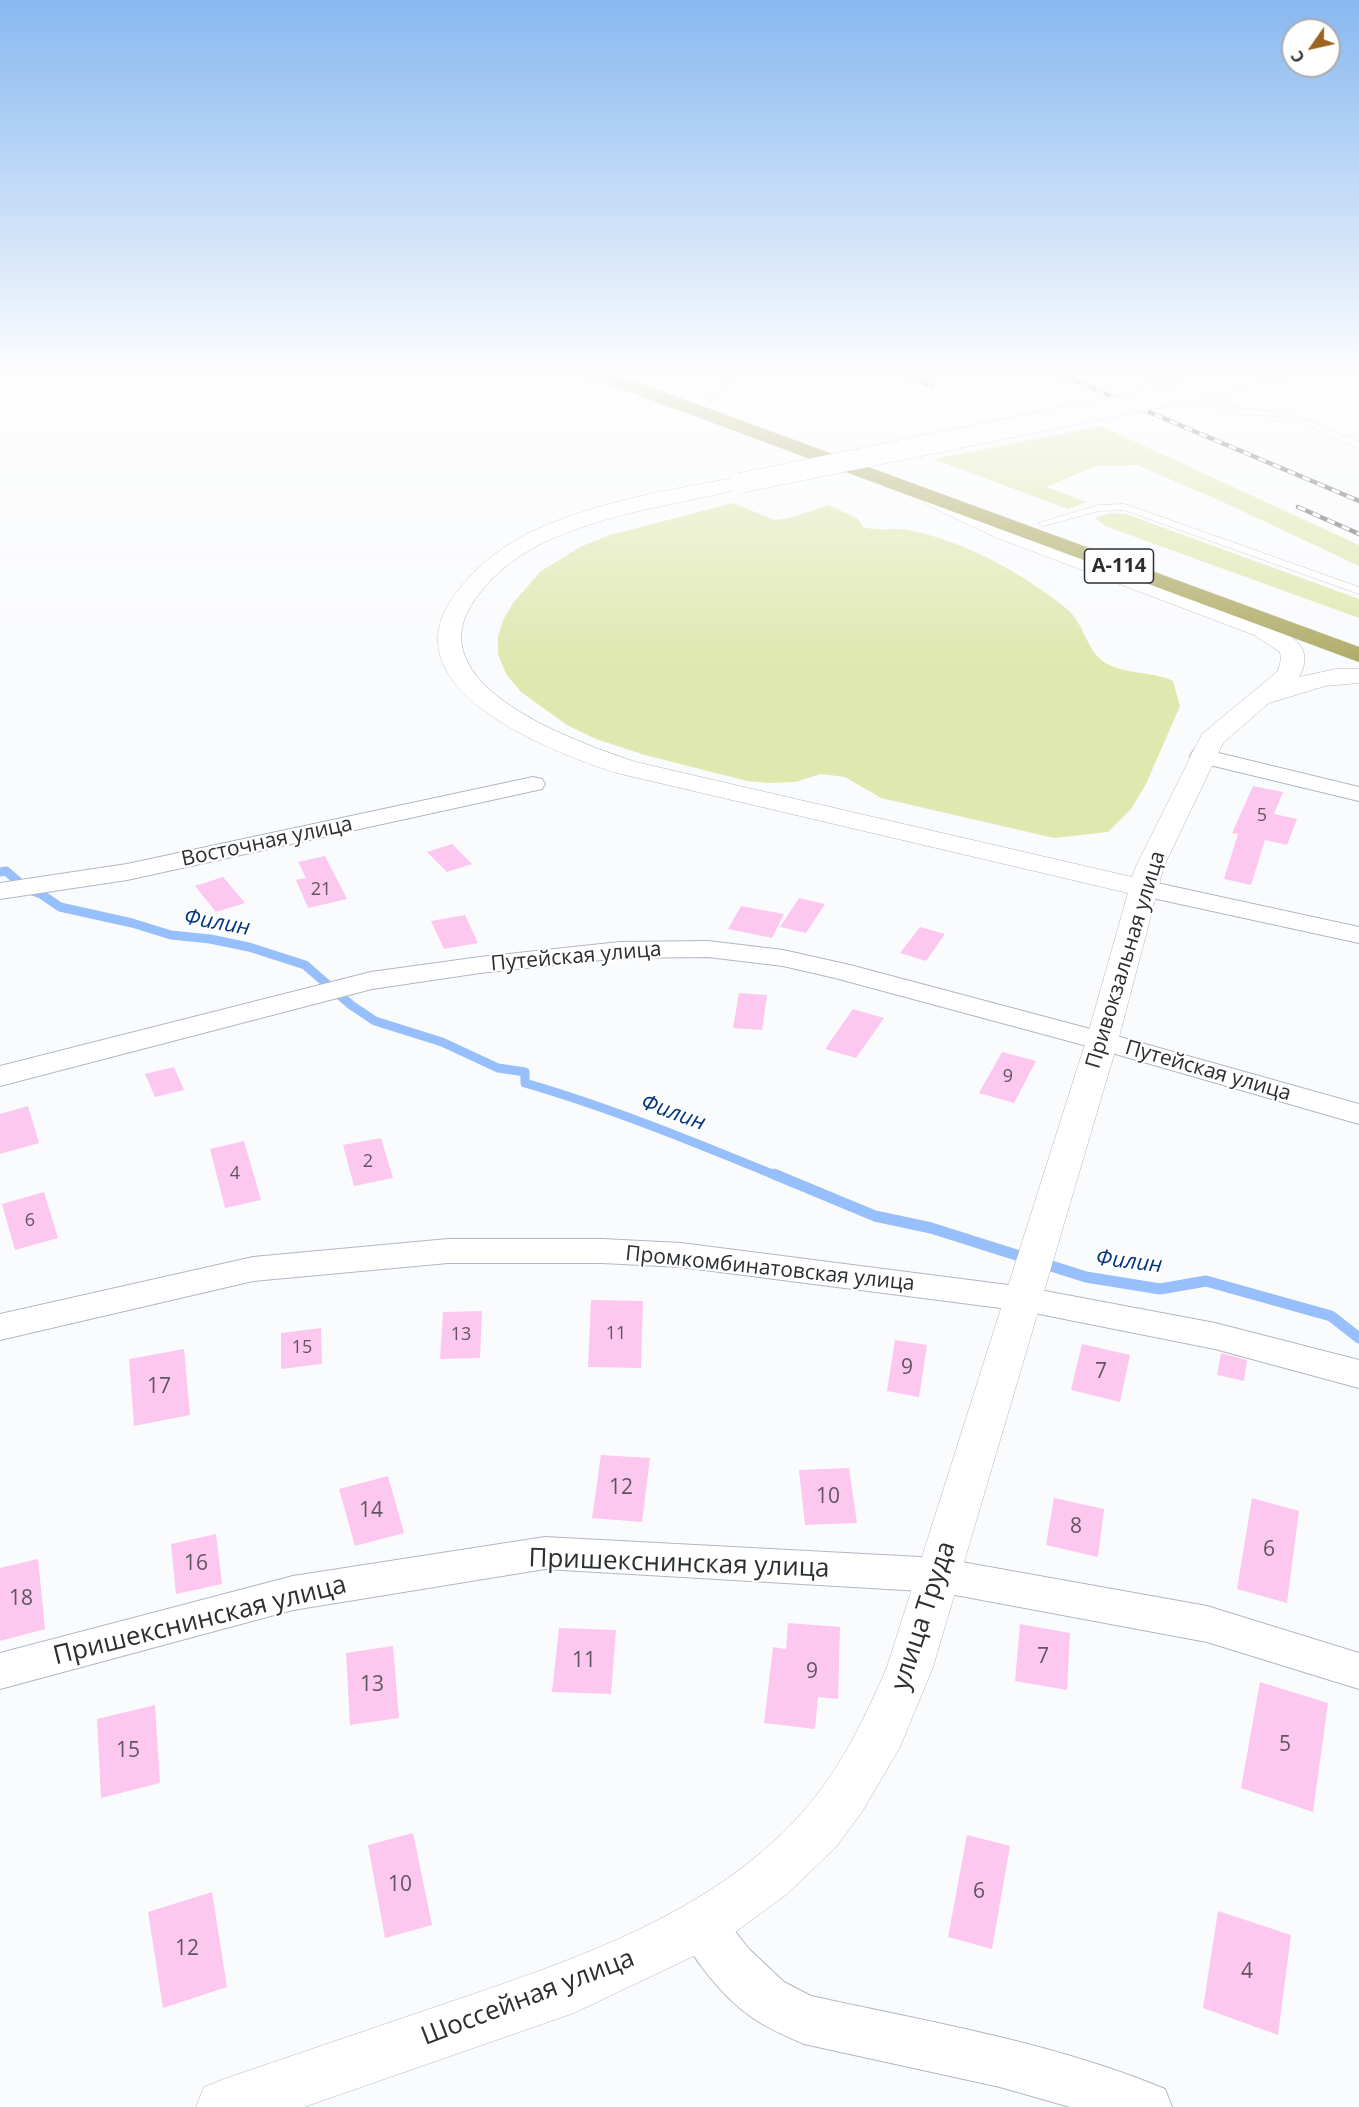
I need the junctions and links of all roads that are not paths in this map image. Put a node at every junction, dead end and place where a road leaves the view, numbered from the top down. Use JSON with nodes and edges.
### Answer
{"nodes":[{"id":1,"x":807,"y":469,"type":"edge"},
{"id":2,"x":857,"y":469,"type":"edge"},
{"id":3,"x":896,"y":469,"type":"edge"},
{"id":4,"x":894,"y":483,"type":"junction"},
{"id":5,"x":1043,"y":523,"type":"junction"},
{"id":6,"x":1359,"y":591,"type":"edge"},
{"id":7,"x":1359,"y":637,"type":"edge"},
{"id":8,"x":1359,"y":656,"type":"edge"},
{"id":9,"x":1359,"y":676,"type":"edge"},
{"id":10,"x":1255,"y":702,"type":"junction"},
{"id":11,"x":1202,"y":756,"type":"junction"},
{"id":12,"x":533,"y":784,"type":"dead end"},
{"id":13,"x":1359,"y":794,"type":"edge"},
{"id":14,"x":1143,"y":888,"type":"junction"},
{"id":15,"x":2,"y":891,"type":"edge"},
{"id":16,"x":1359,"y":934,"type":"edge"},
{"id":17,"x":1102,"y":1041,"type":"junction"},
{"id":18,"x":0,"y":1076,"type":"edge"},
{"id":19,"x":1359,"y":1114,"type":"edge"},
{"id":20,"x":1032,"y":1271,"type":"junction"},
{"id":21,"x":0,"y":1327,"type":"edge"},
{"id":22,"x":1359,"y":1374,"type":"edge"},
{"id":23,"x":939,"y":1575,"type":"junction"},
{"id":24,"x":0,"y":1671,"type":"edge"},
{"id":25,"x":1359,"y":1671,"type":"edge"},
{"id":26,"x":701,"y":1926,"type":"junction"},
{"id":27,"x":224,"y":2107,"type":"edge"},
{"id":28,"x":1147,"y":2107,"type":"edge"}],
"edges":[{"from":1,"to":14,"type":"street","bridge":true},
{"from":2,"to":4,"type":"highway","number":"А-114"},
{"from":3,"to":5,"type":"highway","number":"А-114"},
{"from":4,"to":8,"type":"highway","number":"А-114"},
{"from":4,"to":10,"type":"street","name":"Привокзальная улица"},
{"from":5,"to":6,"type":"lane"},
{"from":5,"to":7,"type":"highway","number":"А-114"},
{"from":9,"to":10,"type":"street"},
{"from":10,"to":11,"type":"street","name":"Привокзальная улица"},
{"from":11,"to":13,"type":"street"},
{"from":11,"to":14,"type":"street","name":"Привокзальная улица"},
{"from":12,"to":15,"type":"street","name":"Восточная улица"},
{"from":14,"to":16,"type":"street"},
{"from":14,"to":17,"type":"street","name":"Привокзальная улица"},
{"from":17,"to":18,"type":"street","name":"Путейская улица"},
{"from":17,"to":19,"type":"street","name":"Путейская улица"},
{"from":17,"to":20,"type":"street","name":"Привокзальная улица"},
{"from":20,"to":21,"type":"street","name":"Промкомбинатовская улица"},
{"from":20,"to":22,"type":"street","name":"Промкомбинатовская улица"},
{"from":20,"to":23,"type":"street","name":"улица Труда"},
{"from":23,"to":24,"type":"street","name":"Пришекснинская улица"},
{"from":23,"to":25,"type":"street","name":"Пришекснинская улица"},
{"from":23,"to":26,"type":"street","name":"улица Труда"},
{"from":26,"to":27,"type":"street","name":"Шоссейная улица"},
{"from":26,"to":28,"type":"street"}]}
